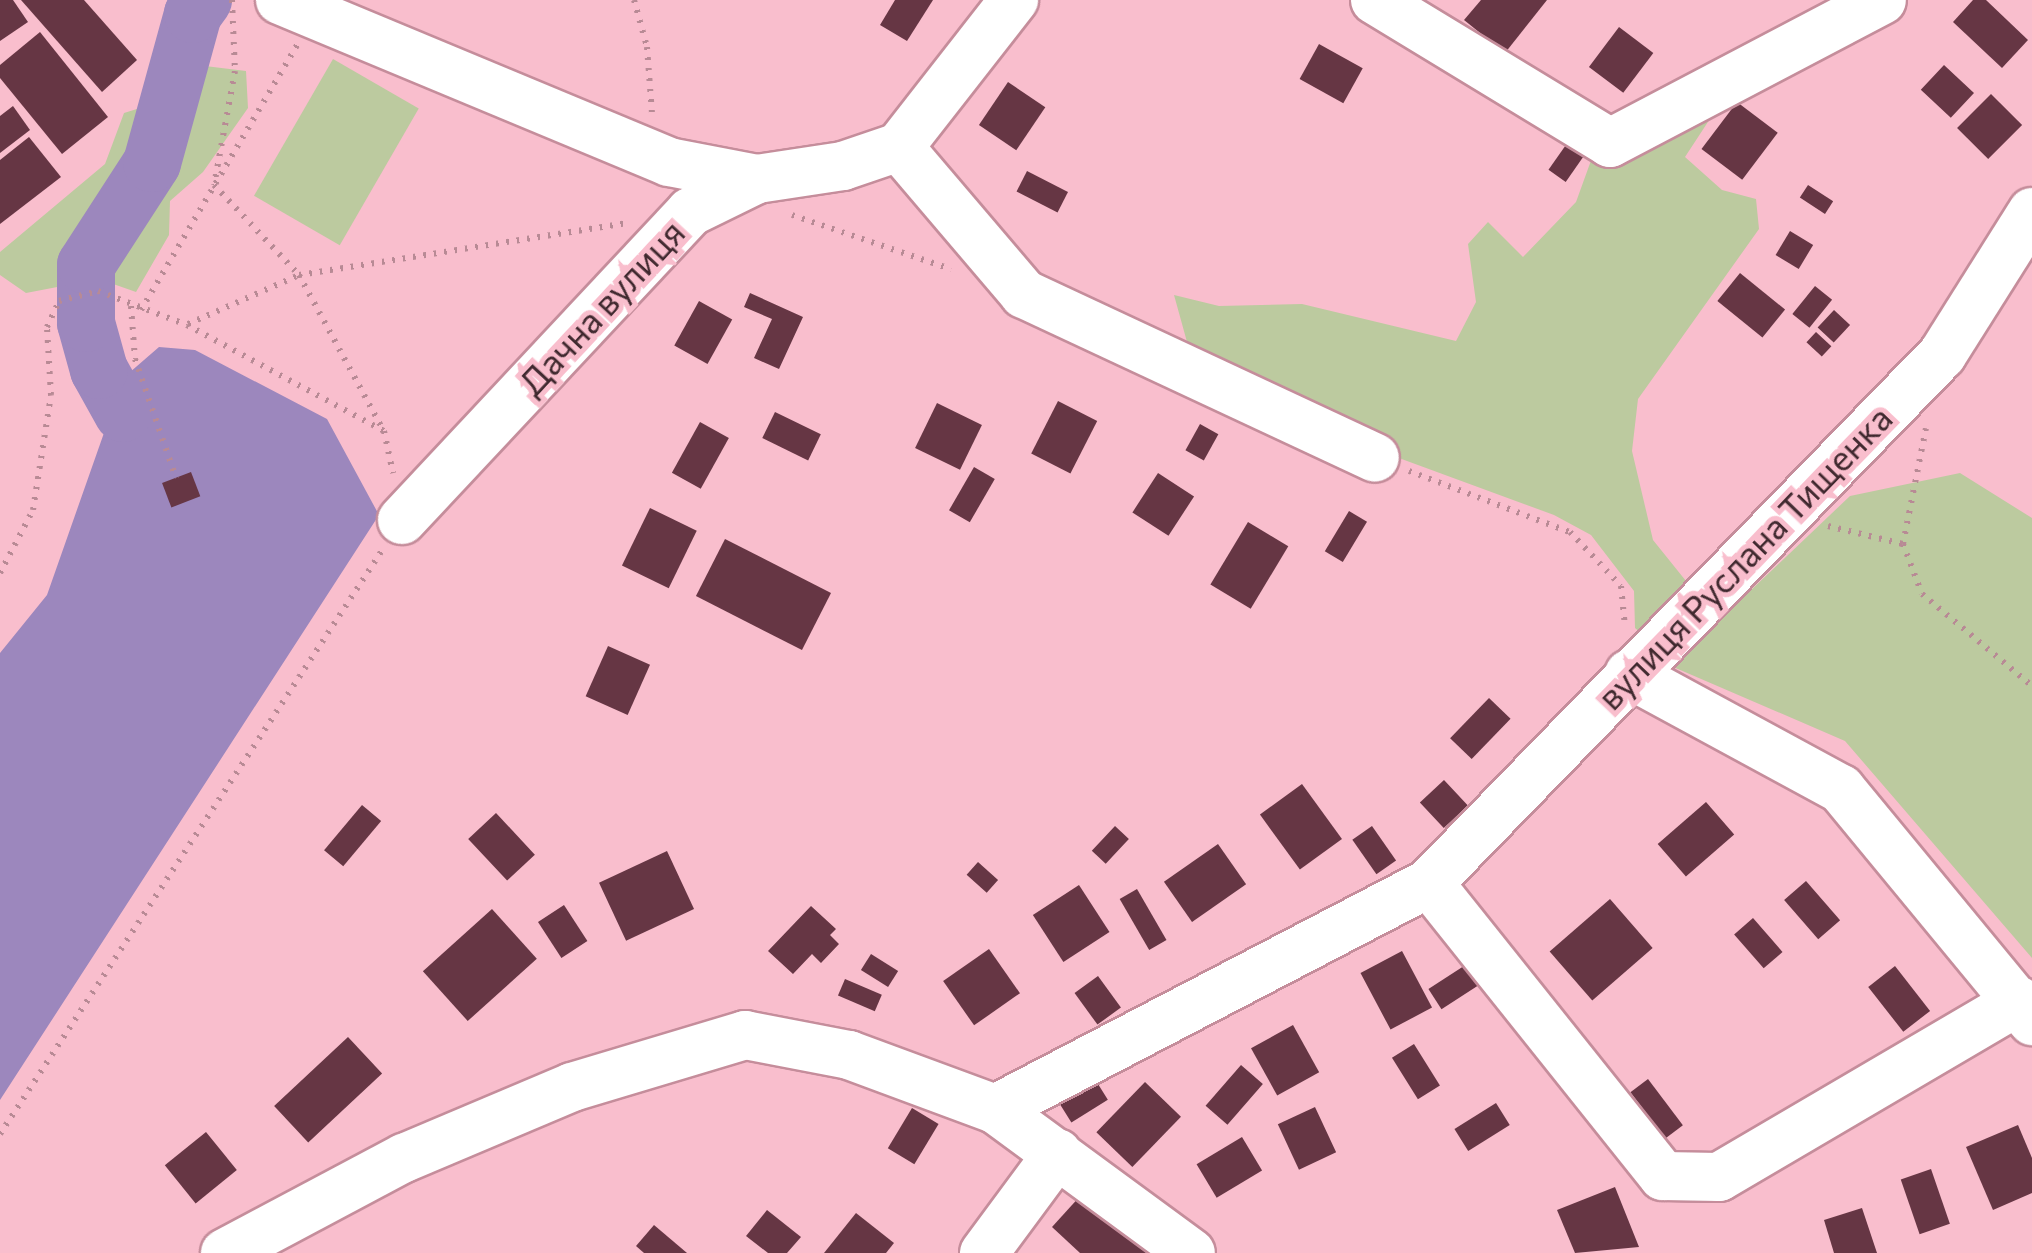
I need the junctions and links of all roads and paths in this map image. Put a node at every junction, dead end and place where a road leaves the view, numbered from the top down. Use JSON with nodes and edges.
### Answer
{"nodes":[{"id":1,"x":232,"y":0,"type":"edge"},
{"id":2,"x":634,"y":0,"type":"edge"},
{"id":3,"x":1014,"y":0,"type":"edge"},
{"id":4,"x":1374,"y":0,"type":"edge"},
{"id":5,"x":1882,"y":0,"type":"edge"},
{"id":6,"x":297,"y":9,"type":"edge"},
{"id":7,"x":899,"y":147,"type":"junction"},
{"id":8,"x":669,"y":162,"type":"junction"},
{"id":9,"x":214,"y":185,"type":"junction"},
{"id":10,"x":771,"y":196,"type":"junction"},
{"id":11,"x":690,"y":212,"type":"junction"},
{"id":12,"x":2032,"y":212,"type":"edge"},
{"id":13,"x":299,"y":275,"type":"junction"},
{"id":14,"x":969,"y":276,"type":"dead end"},
{"id":15,"x":130,"y":306,"type":"junction"},
{"id":16,"x":141,"y":310,"type":"junction"},
{"id":17,"x":187,"y":325,"type":"junction"},
{"id":18,"x":1930,"y":413,"type":"dead end"},
{"id":19,"x":384,"y":431,"type":"junction"},
{"id":20,"x":1375,"y":458,"type":"joint"},
{"id":21,"x":176,"y":478,"type":"dead end"},
{"id":22,"x":1780,"y":515,"type":"junction"},
{"id":23,"x":402,"y":520,"type":"junction"},
{"id":24,"x":1902,"y":544,"type":"junction"},
{"id":25,"x":0,"y":572,"type":"edge"},
{"id":26,"x":1629,"y":674,"type":"junction"},
{"id":27,"x":2032,"y":686,"type":"edge"},
{"id":28,"x":1429,"y":882,"type":"junction"},
{"id":29,"x":2026,"y":1012,"type":"edge"},
{"id":30,"x":996,"y":1109,"type":"junction"},
{"id":31,"x":0,"y":1134,"type":"edge"},
{"id":32,"x":1058,"y":1153,"type":"junction"},
{"id":33,"x":226,"y":1253,"type":"edge"},
{"id":34,"x":984,"y":1253,"type":"edge"},
{"id":35,"x":1191,"y":1253,"type":"edge"}],
"edges":[{"from":1,"to":9,"type":"path"},
{"from":2,"to":8,"type":"path"},
{"from":3,"to":7,"type":"street"},
{"from":4,"to":5,"type":"street"},
{"from":6,"to":8,"type":"street"},
{"from":6,"to":9,"type":"path"},
{"from":7,"to":10,"type":"street","name":"Дачна вулиця"},
{"from":7,"to":20,"type":"street"},
{"from":8,"to":10,"type":"street"},
{"from":9,"to":13,"type":"path"},
{"from":9,"to":16,"type":"path"},
{"from":10,"to":11,"type":"street","name":"Дачна вулиця"},
{"from":10,"to":14,"type":"path"},
{"from":11,"to":13,"type":"path"},
{"from":11,"to":23,"type":"street","name":"Дачна вулиця"},
{"from":12,"to":22,"type":"street","name":"вулиця Руслана Тищенка"},
{"from":13,"to":17,"type":"path"},
{"from":13,"to":19,"type":"path"},
{"from":15,"to":16,"type":"path"},
{"from":15,"to":21,"type":"path"},
{"from":15,"to":25,"type":"path"},
{"from":16,"to":17,"type":"path"},
{"from":17,"to":19,"type":"path"},
{"from":18,"to":24,"type":"path"},
{"from":19,"to":23,"type":"path"},
{"from":20,"to":26,"type":"path"},
{"from":22,"to":24,"type":"path"},
{"from":22,"to":26,"type":"street","name":"вулиця Руслана Тищенка"},
{"from":23,"to":31,"type":"path"},
{"from":24,"to":27,"type":"path"},
{"from":26,"to":28,"type":"street","name":"вулиця Руслана Тищенка"},
{"from":26,"to":29,"type":"street"},
{"from":28,"to":29,"type":"street"},
{"from":28,"to":30,"type":"street","name":"вулиця Руслана Тищенка"},
{"from":30,"to":32,"type":"street"},
{"from":30,"to":33,"type":"street"},
{"from":32,"to":34,"type":"street"},
{"from":32,"to":35,"type":"street"}]}
